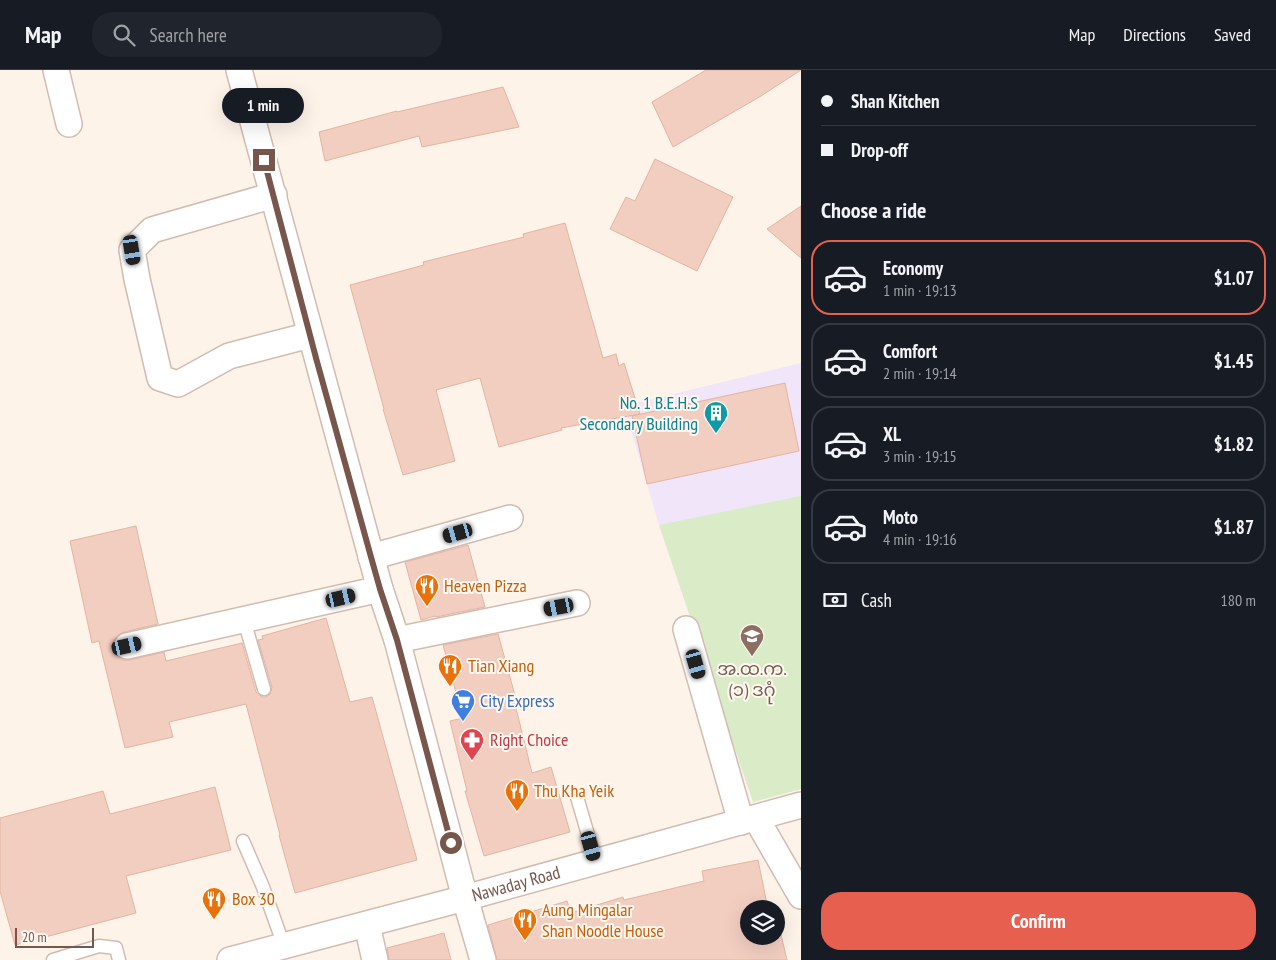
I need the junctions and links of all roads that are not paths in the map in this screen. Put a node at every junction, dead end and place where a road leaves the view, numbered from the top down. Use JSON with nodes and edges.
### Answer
{"nodes":[{"id":1,"x":56,"y":70,"type":"edge"},
{"id":2,"x":239,"y":70,"type":"edge"},
{"id":3,"x":69,"y":124,"type":"dead end"},
{"id":4,"x":274,"y":195,"type":"junction"},
{"id":5,"x":310,"y":335,"type":"junction"},
{"id":6,"x":510,"y":518,"type":"dead end"},
{"id":7,"x":371,"y":557,"type":"junction"},
{"id":8,"x":380,"y":589,"type":"junction"},
{"id":9,"x":577,"y":604,"type":"dead end"},
{"id":10,"x":244,"y":620,"type":"junction"},
{"id":11,"x":686,"y":629,"type":"dead end"},
{"id":12,"x":397,"y":640,"type":"junction"},
{"id":13,"x":127,"y":646,"type":"dead end"},
{"id":14,"x":264,"y":689,"type":"dead end"},
{"id":15,"x":577,"y":797,"type":"dead end"},
{"id":16,"x":801,"y":805,"type":"edge"},
{"id":17,"x":748,"y":820,"type":"junction"},
{"id":18,"x":244,"y":842,"type":"dead end"},
{"id":19,"x":596,"y":862,"type":"junction"},
{"id":20,"x":801,"y":896,"type":"edge"},
{"id":21,"x":465,"y":898,"type":"junction"},
{"id":22,"x":367,"y":925,"type":"junction"},
{"id":23,"x":284,"y":946,"type":"junction"},
{"id":24,"x":53,"y":960,"type":"edge"},
{"id":25,"x":120,"y":960,"type":"edge"},
{"id":26,"x":230,"y":960,"type":"edge"},
{"id":27,"x":375,"y":960,"type":"edge"},
{"id":28,"x":483,"y":960,"type":"edge"}],
"edges":[{"from":1,"to":3,"type":"street"},
{"from":2,"to":4,"type":"street"},
{"from":4,"to":5,"type":"street"},
{"from":4,"to":5,"type":"street"},
{"from":5,"to":7,"type":"street"},
{"from":6,"to":7,"type":"street"},
{"from":7,"to":8,"type":"street"},
{"from":8,"to":10,"type":"street"},
{"from":8,"to":12,"type":"street"},
{"from":9,"to":12,"type":"street"},
{"from":10,"to":13,"type":"street"},
{"from":10,"to":14,"type":"lane"},
{"from":11,"to":17,"type":"street"},
{"from":12,"to":21,"type":"street"},
{"from":15,"to":19,"type":"lane"},
{"from":16,"to":17,"type":"street","name":"Nawaday Road"},
{"from":17,"to":19,"type":"street","name":"Nawaday Road"},
{"from":17,"to":20,"type":"street"},
{"from":18,"to":23,"type":"lane"},
{"from":19,"to":21,"type":"street","name":"Nawaday Road"},
{"from":21,"to":22,"type":"street","name":"Nawaday Road"},
{"from":21,"to":28,"type":"street"},
{"from":22,"to":23,"type":"street","name":"Nawaday Road"},
{"from":22,"to":27,"type":"street"},
{"from":23,"to":26,"type":"street","name":"Nawaday Road"},
{"from":24,"to":25,"type":"lane"}]}
